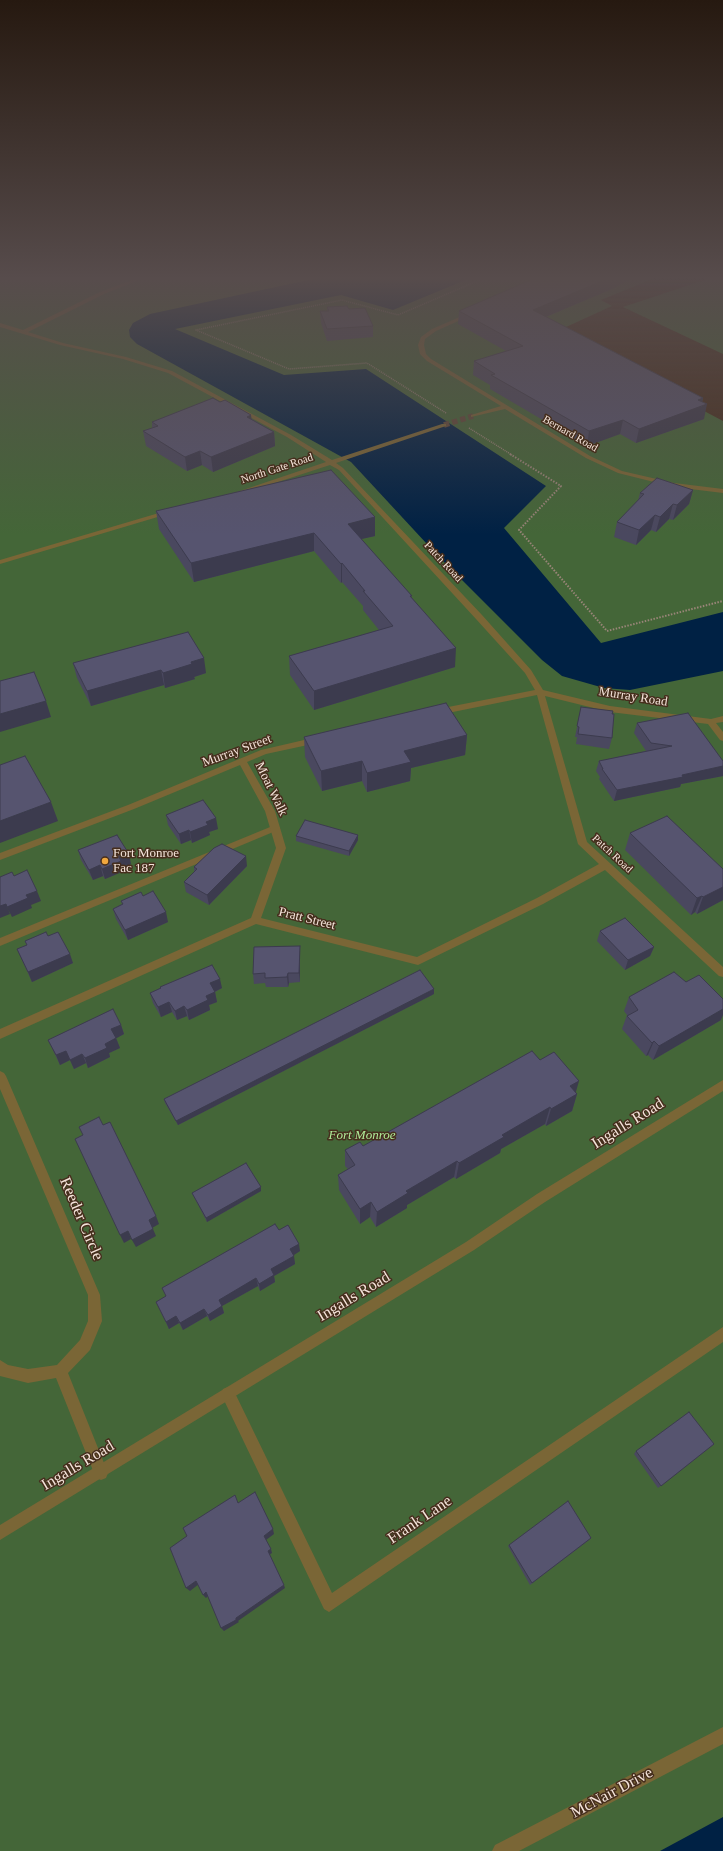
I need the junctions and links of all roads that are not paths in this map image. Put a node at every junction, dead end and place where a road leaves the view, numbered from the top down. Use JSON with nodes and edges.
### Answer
{"nodes":[{"id":1,"x":140,"y":362,"type":"edge"},
{"id":2,"x":432,"y":362,"type":"edge"},
{"id":3,"x":504,"y":407,"type":"junction"},
{"id":4,"x":473,"y":416,"type":"tunnel mouth"},
{"id":5,"x":444,"y":425,"type":"tunnel mouth"},
{"id":6,"x":332,"y":462,"type":"junction"},
{"id":7,"x":723,"y":491,"type":"edge"},
{"id":8,"x":233,"y":494,"type":"edge"},
{"id":9,"x":173,"y":511,"type":"edge"},
{"id":10,"x":0,"y":562,"type":"edge"},
{"id":11,"x":540,"y":692,"type":"junction"},
{"id":12,"x":430,"y":714,"type":"edge"},
{"id":13,"x":723,"y":719,"type":"edge"},
{"id":14,"x":711,"y":722,"type":"junction"},
{"id":15,"x":325,"y":738,"type":"edge"},
{"id":16,"x":723,"y":738,"type":"edge"},
{"id":17,"x":242,"y":761,"type":"junction"},
{"id":18,"x":275,"y":828,"type":"junction"},
{"id":19,"x":0,"y":856,"type":"edge"},
{"id":20,"x":606,"y":864,"type":"junction"},
{"id":21,"x":254,"y":920,"type":"junction"},
{"id":22,"x":0,"y":942,"type":"edge"},
{"id":23,"x":723,"y":973,"type":"edge"},
{"id":24,"x":0,"y":1034,"type":"edge"},
{"id":25,"x":0,"y":1076,"type":"edge"},
{"id":26,"x":723,"y":1084,"type":"edge"},
{"id":27,"x":723,"y":1334,"type":"edge"},
{"id":28,"x":0,"y":1367,"type":"edge"},
{"id":29,"x":60,"y":1370,"type":"junction"},
{"id":30,"x":228,"y":1394,"type":"junction"},
{"id":31,"x":101,"y":1473,"type":"junction"},
{"id":32,"x":0,"y":1533,"type":"edge"},
{"id":33,"x":723,"y":1735,"type":"edge"},
{"id":34,"x":501,"y":1851,"type":"edge"}],
"edges":[{"from":1,"to":6,"type":"street","name":"Patch Road"},
{"from":2,"to":3,"type":"street","name":"Bernard Road"},
{"from":3,"to":4,"type":"street"},
{"from":3,"to":7,"type":"street","name":"Bernard Road"},
{"from":5,"to":6,"type":"street","name":"North Gate Road"},
{"from":6,"to":8,"type":"street","name":"North Gate Road"},
{"from":6,"to":11,"type":"street","name":"Patch Road"},
{"from":9,"to":10,"type":"street"},
{"from":11,"to":12,"type":"street"},
{"from":11,"to":14,"type":"street","name":"Murray Road"},
{"from":11,"to":20,"type":"street","name":"Patch Road"},
{"from":13,"to":14,"type":"street","name":"Murray Road"},
{"from":14,"to":16,"type":"street"},
{"from":15,"to":17,"type":"street","name":"Murray Street"},
{"from":17,"to":18,"type":"street","name":"Moat Walk"},
{"from":17,"to":19,"type":"street","name":"Murray Street"},
{"from":18,"to":21,"type":"street","name":"Moat Walk"},
{"from":18,"to":22,"type":"street"},
{"from":20,"to":21,"type":"street","name":"Pratt Street"},
{"from":20,"to":23,"type":"street","name":"Patch Road"},
{"from":21,"to":24,"type":"street"},
{"from":25,"to":29,"type":"street","name":"Reeder Circle"},
{"from":26,"to":30,"type":"street","name":"Ingalls Road"},
{"from":27,"to":30,"type":"street","name":"Frank Lane"},
{"from":28,"to":29,"type":"street"},
{"from":29,"to":31,"type":"street"},
{"from":30,"to":31,"type":"street","name":"Ingalls Road"},
{"from":31,"to":32,"type":"street","name":"Ingalls Road"},
{"from":33,"to":34,"type":"street","name":"McNair Drive"}]}
